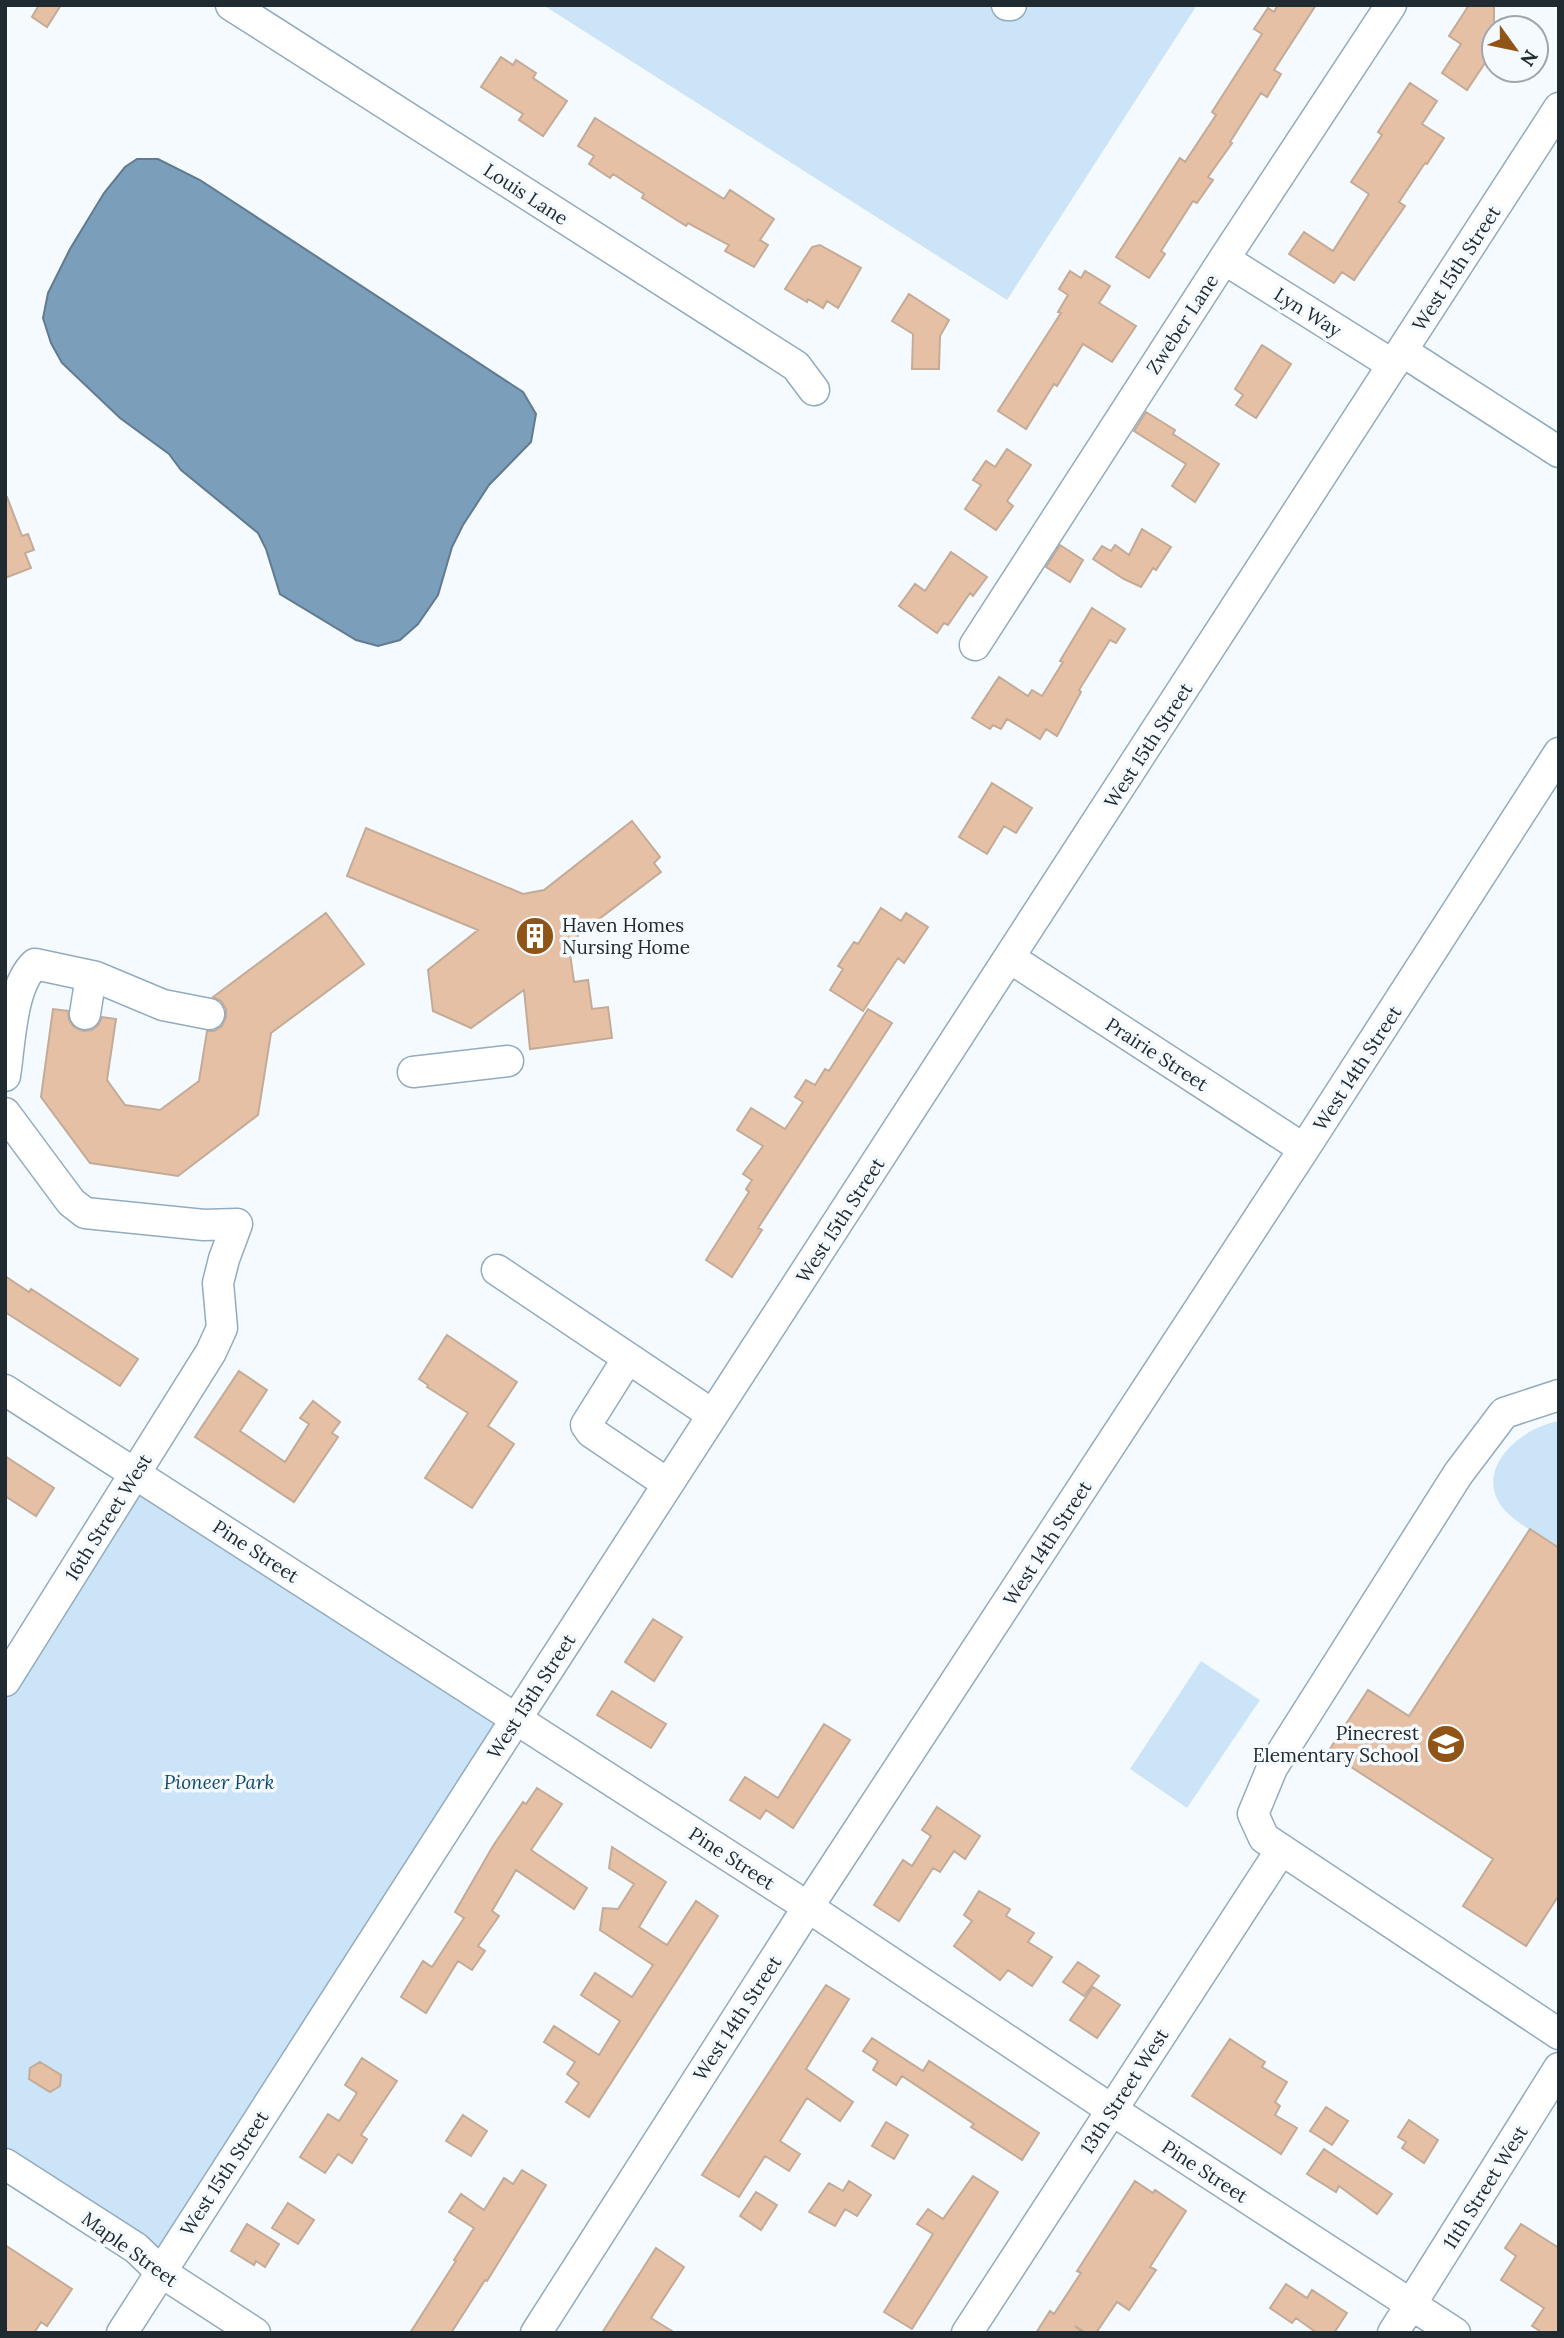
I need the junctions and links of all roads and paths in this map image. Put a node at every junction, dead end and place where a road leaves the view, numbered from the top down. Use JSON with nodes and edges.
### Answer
{"nodes":[{"id":1,"x":231,"y":5,"type":"edge"},
{"id":2,"x":1391,"y":5,"type":"edge"},
{"id":3,"x":1559,"y":108,"type":"edge"},
{"id":4,"x":1224,"y":258,"type":"junction"},
{"id":5,"x":1398,"y":358,"type":"junction"},
{"id":6,"x":814,"y":390,"type":"dead end"},
{"id":7,"x":1559,"y":452,"type":"edge"},
{"id":8,"x":975,"y":645,"type":"dead end"},
{"id":9,"x":1559,"y":753,"type":"edge"},
{"id":10,"x":1010,"y":958,"type":"junction"},
{"id":11,"x":91,"y":976,"type":"junction"},
{"id":12,"x":85,"y":1014,"type":"dead end"},
{"id":13,"x":209,"y":1014,"type":"dead end"},
{"id":14,"x":508,"y":1061,"type":"dead end"},
{"id":15,"x":413,"y":1072,"type":"dead end"},
{"id":16,"x":5,"y":1076,"type":"edge"},
{"id":17,"x":5,"y":1113,"type":"edge"},
{"id":18,"x":1304,"y":1149,"type":"junction"},
{"id":19,"x":497,"y":1270,"type":"dead end"},
{"id":20,"x":628,"y":1358,"type":"junction"},
{"id":21,"x":5,"y":1390,"type":"edge"},
{"id":22,"x":1559,"y":1395,"type":"edge"},
{"id":23,"x":713,"y":1415,"type":"junction"},
{"id":24,"x":135,"y":1473,"type":"junction"},
{"id":25,"x":668,"y":1485,"type":"junction"},
{"id":26,"x":5,"y":1681,"type":"edge"},
{"id":27,"x":516,"y":1719,"type":"junction"},
{"id":28,"x":1282,"y":1850,"type":"junction"},
{"id":29,"x":808,"y":1907,"type":"junction"},
{"id":30,"x":1559,"y":2034,"type":"edge"},
{"id":31,"x":1559,"y":2068,"type":"edge"},
{"id":32,"x":1112,"y":2110,"type":"junction"},
{"id":33,"x":5,"y":2164,"type":"edge"},
{"id":34,"x":160,"y":2272,"type":"junction"},
{"id":35,"x":1411,"y":2305,"type":"junction"},
{"id":36,"x":121,"y":2333,"type":"edge"},
{"id":37,"x":255,"y":2333,"type":"edge"},
{"id":38,"x":536,"y":2333,"type":"edge"},
{"id":39,"x":967,"y":2333,"type":"edge"},
{"id":40,"x":1394,"y":2333,"type":"edge"},
{"id":41,"x":1455,"y":2333,"type":"edge"}],
"edges":[{"from":1,"to":6,"type":"street","name":"Louis Lane"},
{"from":2,"to":4,"type":"street","name":"Zweber Lane"},
{"from":3,"to":5,"type":"street","name":"West 15th Street"},
{"from":4,"to":5,"type":"street","name":"Lyn Way"},
{"from":4,"to":8,"type":"street","name":"Zweber Lane"},
{"from":5,"to":7,"type":"street","name":"Lyn Way"},
{"from":5,"to":10,"type":"street","name":"West 15th Street"},
{"from":9,"to":18,"type":"street","name":"West 14th Street"},
{"from":10,"to":18,"type":"street","name":"Prairie Street"},
{"from":10,"to":23,"type":"street","name":"West 15th Street"},
{"from":11,"to":12,"type":"street"},
{"from":11,"to":13,"type":"street"},
{"from":11,"to":16,"type":"street"},
{"from":14,"to":15,"type":"street"},
{"from":17,"to":24,"type":"street","name":"16th Street West"},
{"from":18,"to":29,"type":"street","name":"West 14th Street"},
{"from":19,"to":20,"type":"street"},
{"from":20,"to":23,"type":"street"},
{"from":20,"to":25,"type":"street"},
{"from":21,"to":24,"type":"street","name":"Pine Street"},
{"from":22,"to":28,"type":"street"},
{"from":23,"to":25,"type":"street","name":"West 15th Street"},
{"from":24,"to":26,"type":"street","name":"16th Street West"},
{"from":24,"to":27,"type":"street","name":"Pine Street"},
{"from":25,"to":27,"type":"street","name":"West 15th Street"},
{"from":27,"to":29,"type":"street","name":"Pine Street"},
{"from":27,"to":34,"type":"street","name":"West 15th Street"},
{"from":28,"to":30,"type":"street"},
{"from":28,"to":32,"type":"street","name":"13th Street West"},
{"from":29,"to":32,"type":"street","name":"Pine Street"},
{"from":29,"to":38,"type":"street","name":"West 14th Street"},
{"from":31,"to":35,"type":"street","name":"11th Street West"},
{"from":32,"to":35,"type":"street","name":"Pine Street"},
{"from":32,"to":39,"type":"street","name":"13th Street West"},
{"from":33,"to":34,"type":"street","name":"Maple Street"},
{"from":34,"to":36,"type":"street","name":"West 15th Street"},
{"from":34,"to":37,"type":"street","name":"Maple Street"},
{"from":35,"to":40,"type":"street","name":"11th Street West"},
{"from":35,"to":41,"type":"street","name":"Pine Street"}]}
